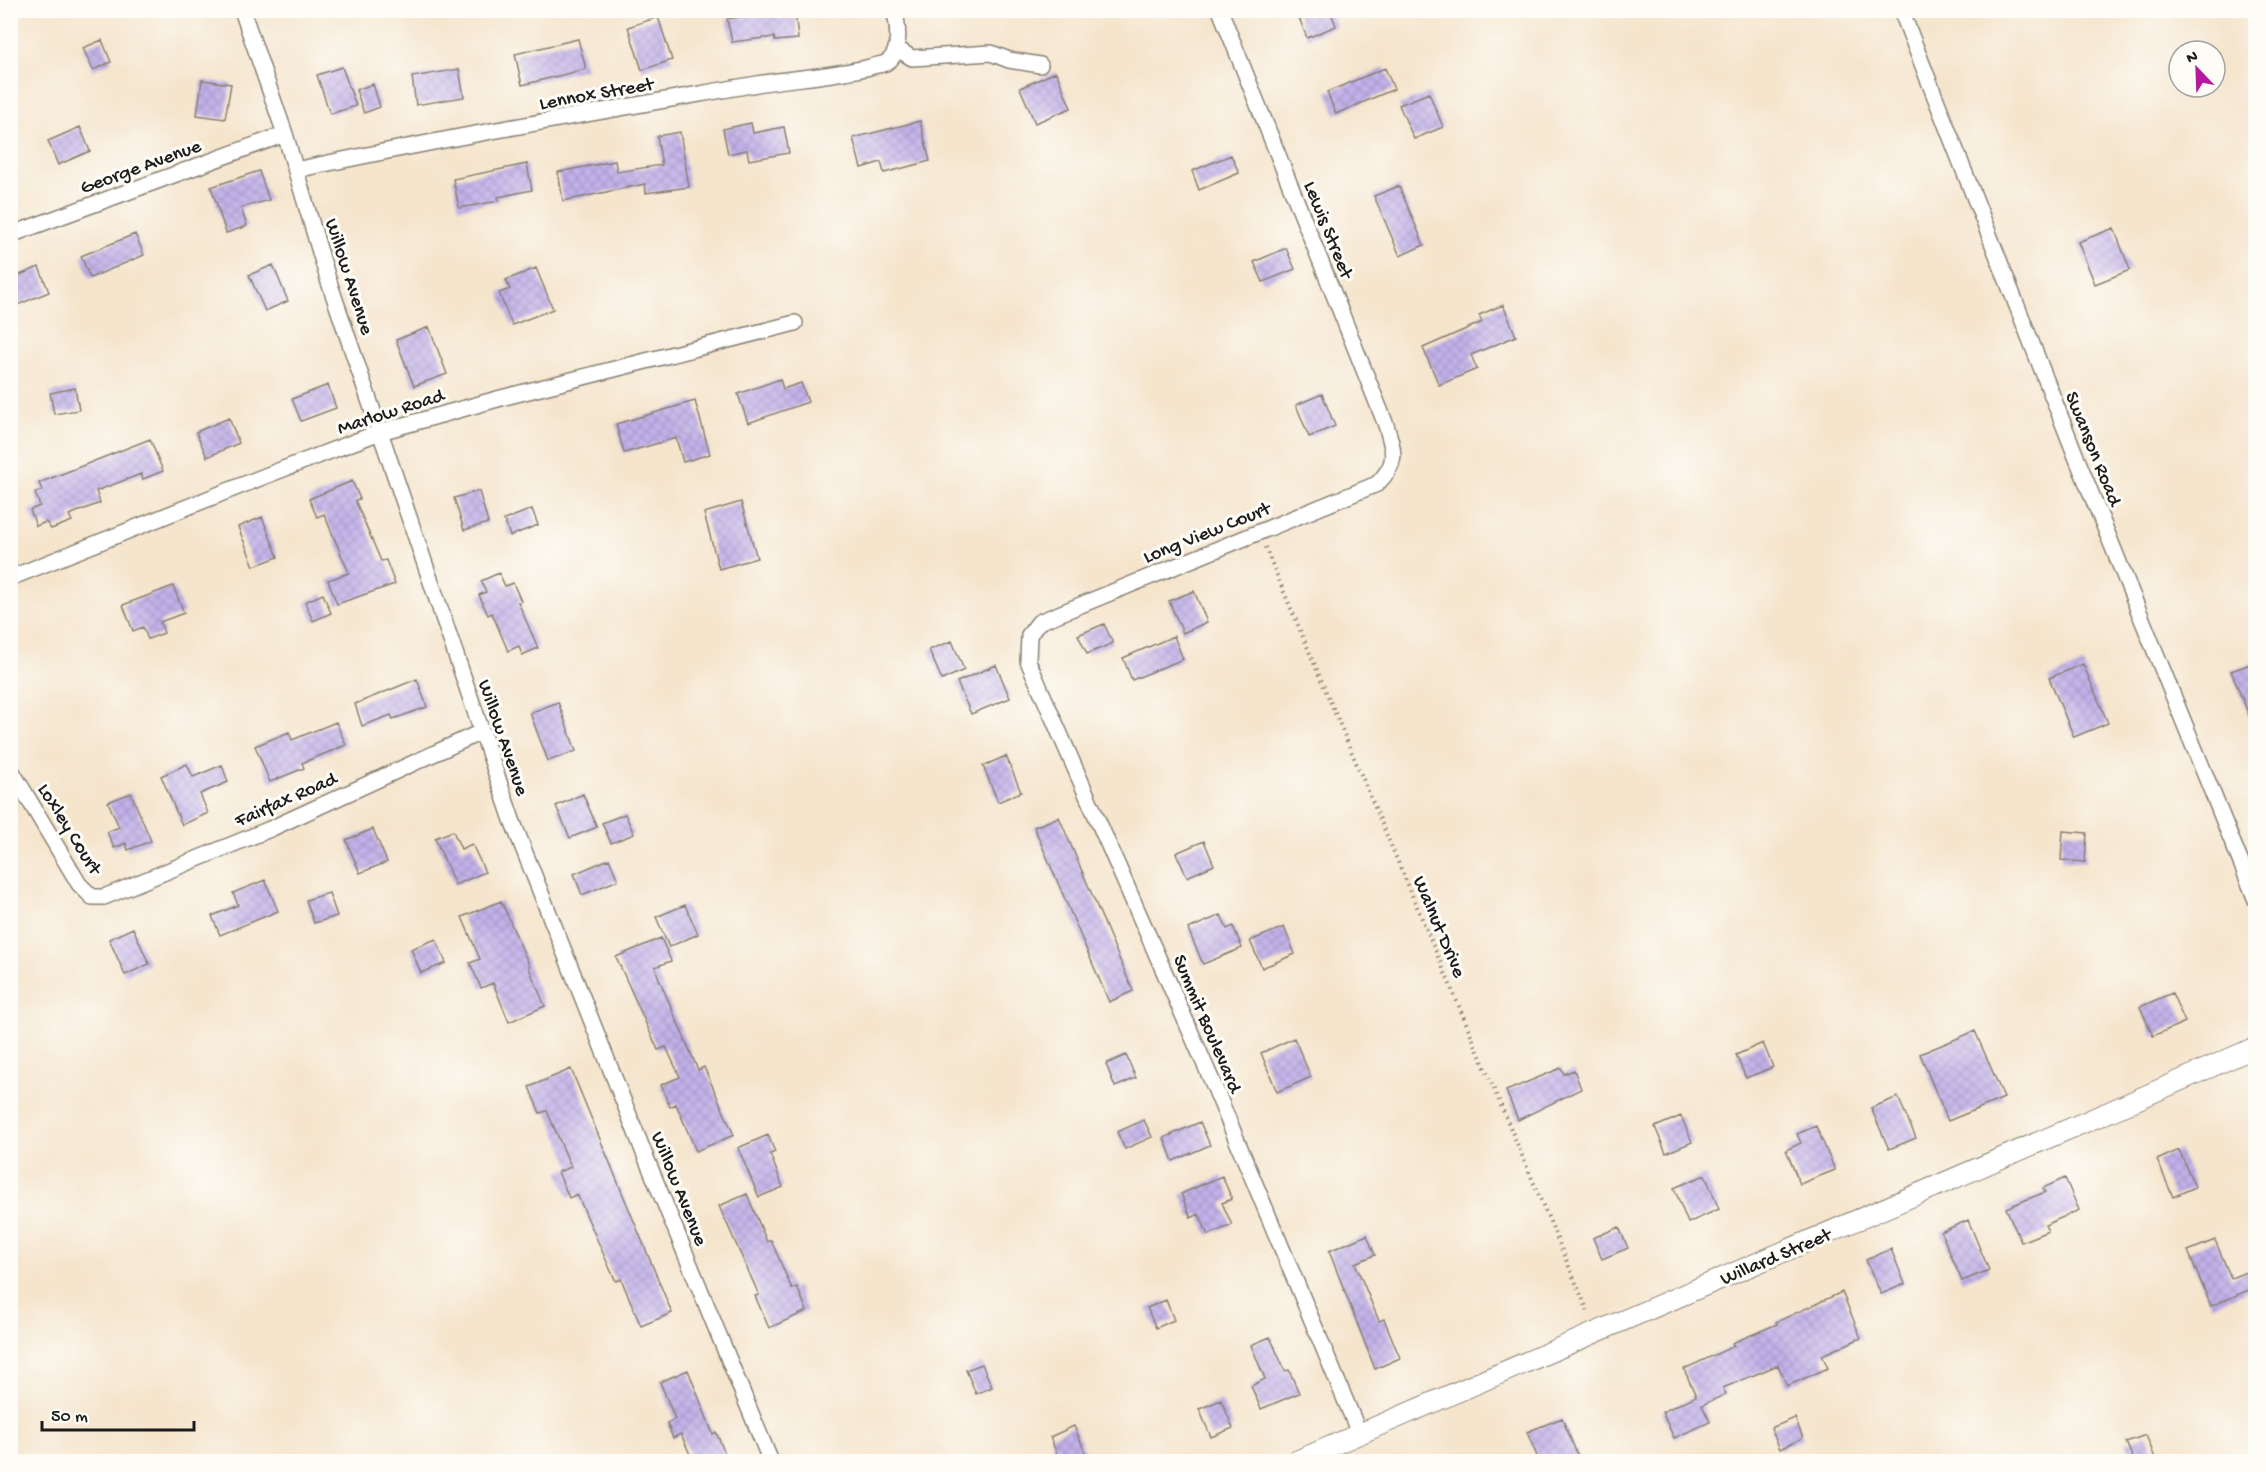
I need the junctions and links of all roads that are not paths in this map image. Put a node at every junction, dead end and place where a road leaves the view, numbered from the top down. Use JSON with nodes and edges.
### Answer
{"nodes":[{"id":1,"x":242,"y":10,"type":"edge"},
{"id":2,"x":894,"y":10,"type":"edge"},
{"id":3,"x":1221,"y":10,"type":"edge"},
{"id":4,"x":1901,"y":10,"type":"edge"},
{"id":5,"x":896,"y":48,"type":"junction"},
{"id":6,"x":1040,"y":65,"type":"dead end"},
{"id":7,"x":285,"y":134,"type":"junction"},
{"id":8,"x":296,"y":170,"type":"junction"},
{"id":9,"x":10,"y":235,"type":"edge"},
{"id":10,"x":795,"y":323,"type":"dead end"},
{"id":11,"x":380,"y":432,"type":"junction"},
{"id":12,"x":1392,"y":464,"type":"joint"},
{"id":13,"x":10,"y":578,"type":"edge"},
{"id":14,"x":1031,"y":631,"type":"joint"},
{"id":15,"x":481,"y":732,"type":"junction"},
{"id":16,"x":10,"y":768,"type":"edge"},
{"id":17,"x":104,"y":897,"type":"joint"},
{"id":18,"x":2256,"y":900,"type":"edge"},
{"id":19,"x":2256,"y":1047,"type":"edge"},
{"id":20,"x":1359,"y":1433,"type":"junction"},
{"id":21,"x":771,"y":1461,"type":"edge"},
{"id":22,"x":1294,"y":1461,"type":"edge"}],
"edges":[{"from":1,"to":7,"type":"street","name":"Willow Avenue"},
{"from":2,"to":5,"type":"street"},
{"from":3,"to":12,"type":"street","name":"Lewis Street"},
{"from":4,"to":18,"type":"street","name":"Swanson Road"},
{"from":5,"to":6,"type":"street"},
{"from":5,"to":8,"type":"street","name":"Lennox Street"},
{"from":7,"to":8,"type":"street","name":"Willow Avenue"},
{"from":7,"to":9,"type":"street","name":"George Avenue"},
{"from":8,"to":11,"type":"street","name":"Willow Avenue"},
{"from":10,"to":11,"type":"street","name":"Marlow Road"},
{"from":11,"to":13,"type":"street","name":"Marlow Road"},
{"from":11,"to":15,"type":"street","name":"Willow Avenue"},
{"from":12,"to":14,"type":"street","name":"Long View Court"},
{"from":14,"to":20,"type":"street","name":"Summit Boulevard"},
{"from":15,"to":17,"type":"street","name":"Fairfax Road"},
{"from":15,"to":21,"type":"street","name":"Willow Avenue"},
{"from":16,"to":17,"type":"street","name":"Loxley Court"},
{"from":19,"to":20,"type":"street","name":"Willard Street"},
{"from":20,"to":22,"type":"street","name":"Willard Street"}]}
